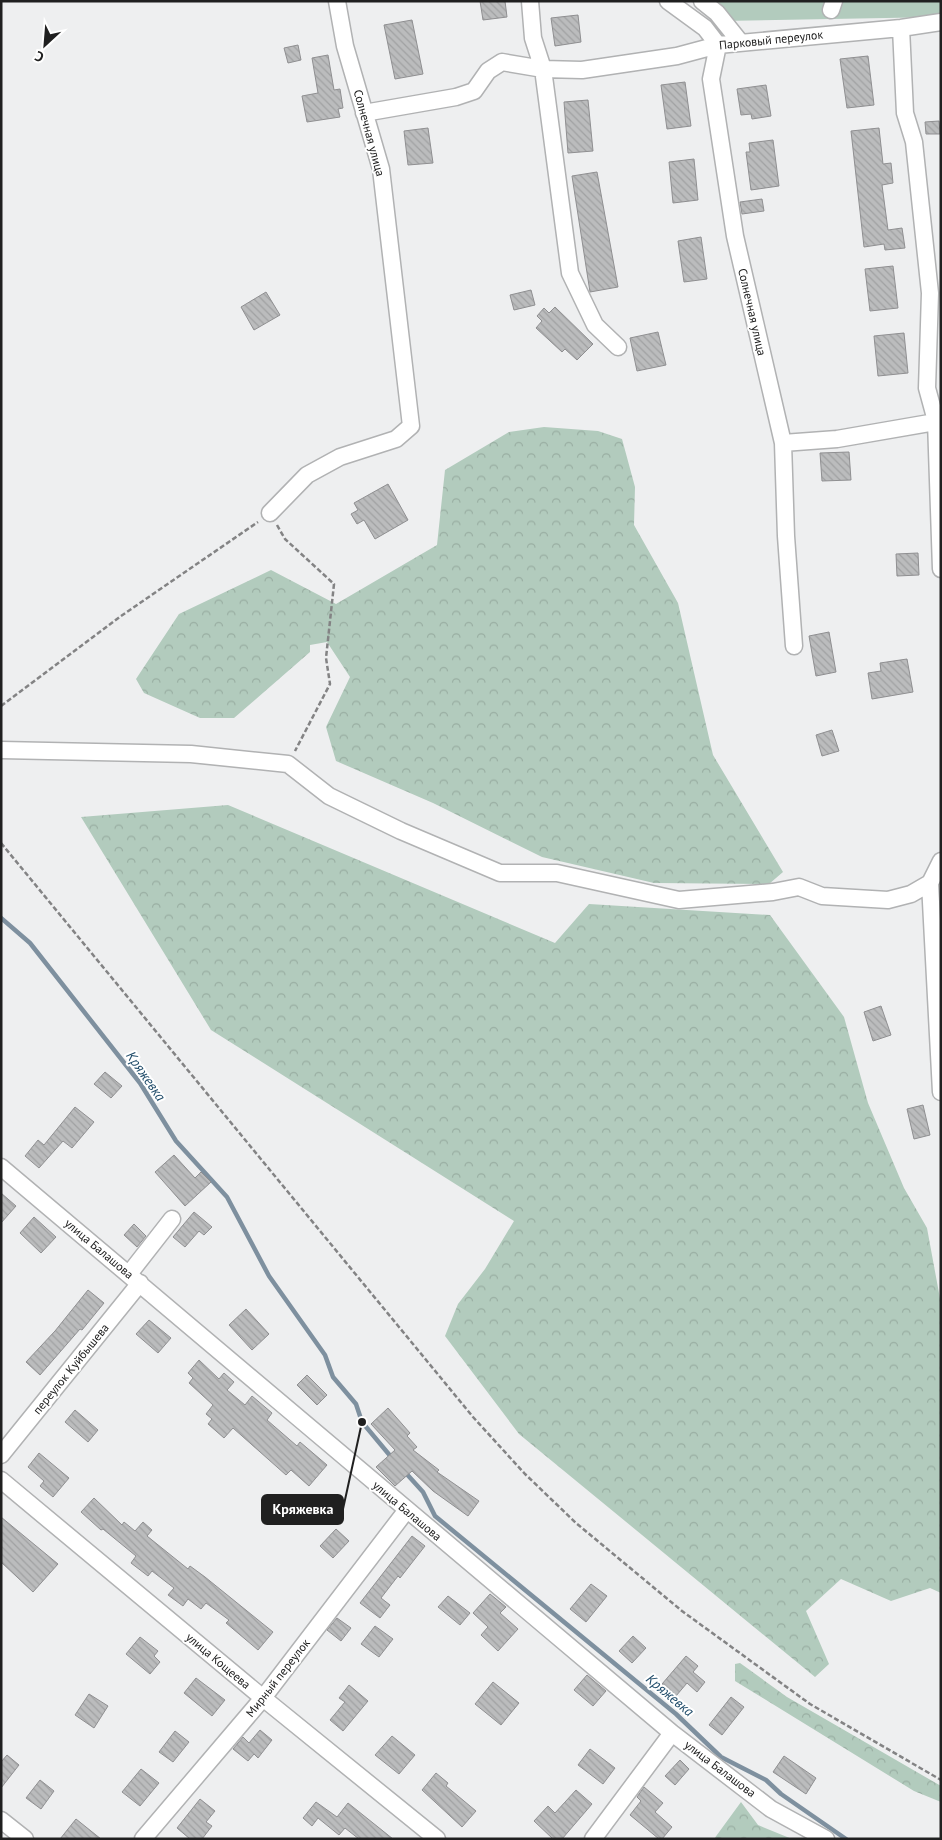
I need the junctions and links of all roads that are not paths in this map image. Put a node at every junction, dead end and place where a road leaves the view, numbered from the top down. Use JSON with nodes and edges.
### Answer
{"nodes":[{"id":1,"x":337,"y":1,"type":"edge"},
{"id":2,"x":530,"y":1,"type":"edge"},
{"id":3,"x":668,"y":1,"type":"edge"},
{"id":4,"x":702,"y":1,"type":"edge"},
{"id":5,"x":941,"y":22,"type":"edge"},
{"id":6,"x":901,"y":28,"type":"junction"},
{"id":7,"x":741,"y":43,"type":"junction"},
{"id":8,"x":718,"y":45,"type":"junction"},
{"id":9,"x":543,"y":69,"type":"junction"},
{"id":10,"x":364,"y":113,"type":"junction"},
{"id":11,"x":618,"y":347,"type":"dead end"},
{"id":12,"x":938,"y":421,"type":"edge"},
{"id":13,"x":783,"y":443,"type":"junction"},
{"id":14,"x":270,"y":513,"type":"road end"},
{"id":15,"x":941,"y":569,"type":"edge"},
{"id":16,"x":794,"y":646,"type":"dead end"},
{"id":17,"x":1,"y":750,"type":"edge"},
{"id":18,"x":941,"y":861,"type":"edge"},
{"id":19,"x":930,"y":884,"type":"junction"},
{"id":20,"x":941,"y":1092,"type":"edge"},
{"id":21,"x":1,"y":1167,"type":"edge"},
{"id":22,"x":172,"y":1219,"type":"dead end"},
{"id":23,"x":135,"y":1278,"type":"junction"},
{"id":24,"x":1,"y":1455,"type":"edge"},
{"id":25,"x":1,"y":1480,"type":"edge"},
{"id":26,"x":406,"y":1511,"type":"junction"},
{"id":27,"x":263,"y":1698,"type":"junction"},
{"id":28,"x":672,"y":1733,"type":"junction"},
{"id":29,"x":1,"y":1820,"type":"edge"},
{"id":30,"x":25,"y":1839,"type":"edge"},
{"id":31,"x":142,"y":1839,"type":"edge"},
{"id":32,"x":438,"y":1839,"type":"edge"},
{"id":33,"x":593,"y":1839,"type":"edge"},
{"id":34,"x":826,"y":1839,"type":"edge"}],
"edges":[{"from":1,"to":10,"type":"street","name":"Солнечная улица"},
{"from":2,"to":9,"type":"street"},
{"from":3,"to":8,"type":"street"},
{"from":4,"to":7,"type":"street"},
{"from":5,"to":6,"type":"street","name":"Парковый переулок"},
{"from":6,"to":7,"type":"street","name":"Парковый переулок"},
{"from":6,"to":12,"type":"street"},
{"from":7,"to":8,"type":"street","name":"Парковый переулок"},
{"from":8,"to":9,"type":"street","name":"Парковый переулок"},
{"from":8,"to":13,"type":"street","name":"Солнечная улица"},
{"from":9,"to":10,"type":"street","name":"Парковый переулок"},
{"from":9,"to":11,"type":"street"},
{"from":10,"to":14,"type":"street","name":"Солнечная улица"},
{"from":12,"to":13,"type":"street"},
{"from":12,"to":15,"type":"street"},
{"from":13,"to":16,"type":"street","name":"Солнечная улица"},
{"from":17,"to":19,"type":"street"},
{"from":18,"to":19,"type":"street"},
{"from":19,"to":20,"type":"street"},
{"from":21,"to":23,"type":"street","name":"улица Балашова"},
{"from":22,"to":23,"type":"street","name":"переулок Куйбышева"},
{"from":23,"to":24,"type":"street","name":"переулок Куйбышева"},
{"from":23,"to":26,"type":"street","name":"улица Балашова"},
{"from":25,"to":27,"type":"street","name":"улица Кощеева"},
{"from":26,"to":27,"type":"street","name":"Мирный переулок"},
{"from":26,"to":28,"type":"street","name":"улица Балашова"},
{"from":27,"to":31,"type":"street","name":"Мирный переулок"},
{"from":27,"to":32,"type":"street","name":"улица Кощеева"},
{"from":28,"to":33,"type":"street"},
{"from":28,"to":34,"type":"street","name":"улица Балашова"},
{"from":29,"to":30,"type":"street"}]}
